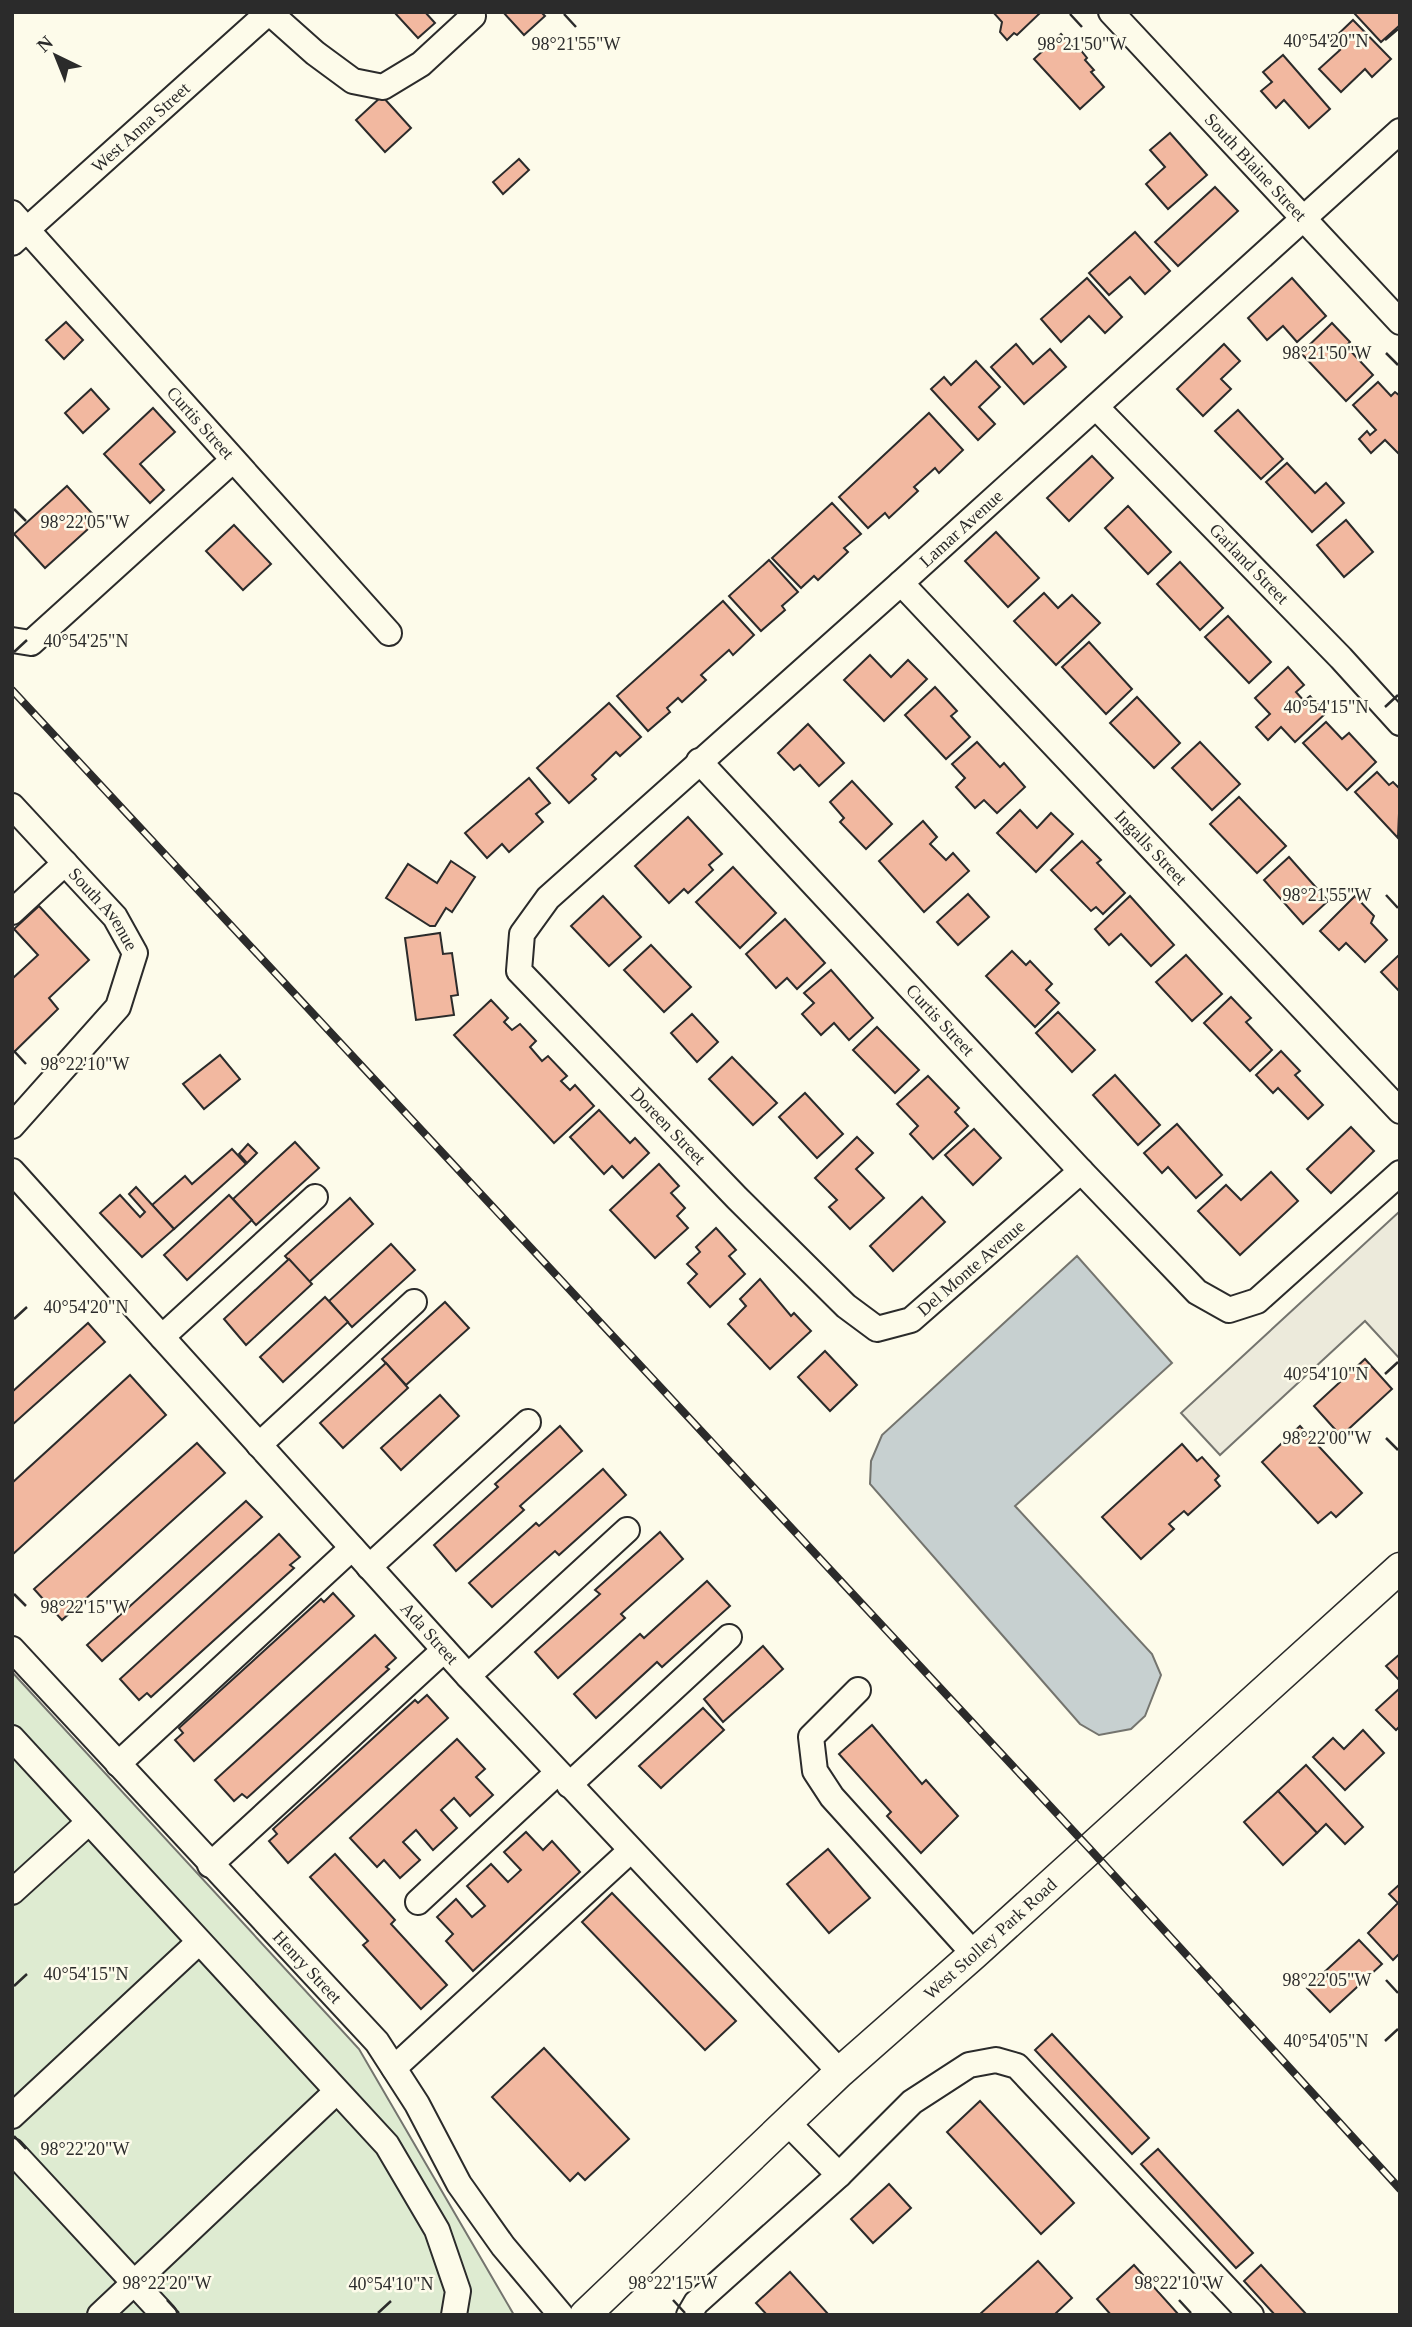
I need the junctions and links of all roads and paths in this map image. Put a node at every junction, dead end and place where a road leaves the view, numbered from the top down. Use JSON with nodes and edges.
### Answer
{"nodes":[{"id":1,"x":269,"y":12,"type":"edge"},
{"id":2,"x":1111,"y":12,"type":"edge"},
{"id":3,"x":473,"y":16,"type":"dead end"},
{"id":4,"x":1400,"y":131,"type":"edge"},
{"id":5,"x":1303,"y":218,"type":"junction"},
{"id":6,"x":17,"y":228,"type":"edge"},
{"id":7,"x":1400,"y":322,"type":"edge"},
{"id":8,"x":1096,"y":407,"type":"junction"},
{"id":9,"x":233,"y":460,"type":"junction"},
{"id":10,"x":901,"y":583,"type":"junction"},
{"id":11,"x":388,"y":633,"type":"dead end"},
{"id":12,"x":12,"y":640,"type":"edge"},
{"id":13,"x":1400,"y":723,"type":"edge"},
{"id":14,"x":699,"y":761,"type":"junction"},
{"id":15,"x":12,"y":806,"type":"edge"},
{"id":16,"x":65,"y":863,"type":"junction"},
{"id":17,"x":12,"y":912,"type":"edge"},
{"id":18,"x":526,"y":928,"type":"joint"},
{"id":19,"x":1400,"y":1111,"type":"edge"},
{"id":20,"x":12,"y":1126,"type":"edge"},
{"id":21,"x":1081,"y":1171,"type":"junction"},
{"id":22,"x":1400,"y":1173,"type":"edge"},
{"id":23,"x":17,"y":1186,"type":"edge"},
{"id":24,"x":315,"y":1197,"type":"dead end"},
{"id":25,"x":414,"y":1302,"type":"dead end"},
{"id":26,"x":852,"y":1310,"type":"joint"},
{"id":27,"x":162,"y":1338,"type":"junction"},
{"id":28,"x":528,"y":1422,"type":"dead end"},
{"id":29,"x":259,"y":1445,"type":"junction"},
{"id":30,"x":627,"y":1530,"type":"dead end"},
{"id":31,"x":352,"y":1548,"type":"junction"},
{"id":32,"x":369,"y":1567,"type":"junction"},
{"id":33,"x":1400,"y":1568,"type":"edge"},
{"id":34,"x":729,"y":1637,"type":"dead end"},
{"id":35,"x":12,"y":1649,"type":"edge"},
{"id":36,"x":444,"y":1650,"type":"junction"},
{"id":37,"x":468,"y":1676,"type":"junction"},
{"id":38,"x":858,"y":1690,"type":"dead end"},
{"id":39,"x":12,"y":1738,"type":"edge"},
{"id":40,"x":118,"y":1764,"type":"junction"},
{"id":41,"x":563,"y":1779,"type":"junction"},
{"id":42,"x":89,"y":1822,"type":"junction"},
{"id":43,"x":630,"y":1851,"type":"junction"},
{"id":44,"x":210,"y":1865,"type":"junction"},
{"id":45,"x":12,"y":1892,"type":"edge"},
{"id":46,"x":418,"y":1902,"type":"dead end"},
{"id":47,"x":199,"y":1942,"type":"junction"},
{"id":48,"x":974,"y":1954,"type":"junction"},
{"id":49,"x":394,"y":2068,"type":"junction"},
{"id":50,"x":840,"y":2072,"type":"junction"},
{"id":51,"x":337,"y":2092,"type":"junction"},
{"id":52,"x":12,"y":2116,"type":"edge"},
{"id":53,"x":787,"y":2122,"type":"junction"},
{"id":54,"x":12,"y":2151,"type":"edge"},
{"id":55,"x":839,"y":2175,"type":"junction"},
{"id":56,"x":134,"y":2283,"type":"junction"},
{"id":57,"x":100,"y":2315,"type":"edge"},
{"id":58,"x":164,"y":2315,"type":"edge"},
{"id":59,"x":454,"y":2315,"type":"edge"},
{"id":60,"x":561,"y":2315,"type":"edge"},
{"id":61,"x":585,"y":2315,"type":"edge"},
{"id":62,"x":689,"y":2315,"type":"edge"},
{"id":63,"x":1251,"y":2315,"type":"edge"}],
"edges":[{"from":1,"to":3,"type":"street"},
{"from":1,"to":6,"type":"street","name":"West Anna Street"},
{"from":2,"to":5,"type":"street","name":"South Blaine Street"},
{"from":4,"to":5,"type":"street","name":"Lamar Avenue"},
{"from":5,"to":7,"type":"street","name":"South Blaine Street"},
{"from":5,"to":8,"type":"street","name":"Lamar Avenue"},
{"from":6,"to":9,"type":"street","name":"Curtis Street"},
{"from":8,"to":10,"type":"street","name":"Lamar Avenue"},
{"from":8,"to":13,"type":"street","name":"Garland Street"},
{"from":9,"to":11,"type":"street","name":"Curtis Street"},
{"from":9,"to":12,"type":"street"},
{"from":10,"to":14,"type":"street","name":"Lamar Avenue"},
{"from":10,"to":19,"type":"street","name":"Ingalls Street"},
{"from":14,"to":18,"type":"street","name":"Lamar Avenue"},
{"from":14,"to":21,"type":"street","name":"Curtis Street"},
{"from":15,"to":16,"type":"street","name":"South Avenue"},
{"from":16,"to":17,"type":"street"},
{"from":16,"to":20,"type":"street","name":"South Avenue"},
{"from":18,"to":26,"type":"street","name":"Doreen Street"},
{"from":21,"to":22,"type":"street","name":"Curtis Street"},
{"from":21,"to":26,"type":"street","name":"Del Monte Avenue"},
{"from":23,"to":27,"type":"street","name":"Ada Street"},
{"from":24,"to":27,"type":"street"},
{"from":25,"to":29,"type":"street"},
{"from":27,"to":29,"type":"street","name":"Ada Street"},
{"from":28,"to":32,"type":"street"},
{"from":29,"to":31,"type":"street","name":"Ada Street"},
{"from":30,"to":37,"type":"street"},
{"from":31,"to":32,"type":"street","name":"Ada Street"},
{"from":31,"to":40,"type":"street"},
{"from":32,"to":36,"type":"street","name":"Ada Street"},
{"from":33,"to":48,"type":"main road","name":"West Stolley Park Road"},
{"from":34,"to":41,"type":"street"},
{"from":35,"to":40,"type":"street","name":"Henry Street"},
{"from":36,"to":37,"type":"street","name":"Ada Street"},
{"from":36,"to":44,"type":"street"},
{"from":37,"to":41,"type":"street","name":"Ada Street"},
{"from":38,"to":48,"type":"street"},
{"from":39,"to":42,"type":"street"},
{"from":40,"to":44,"type":"street","name":"Henry Street"},
{"from":41,"to":43,"type":"street","name":"Ada Street"},
{"from":41,"to":46,"type":"street"},
{"from":42,"to":45,"type":"street"},
{"from":42,"to":47,"type":"street"},
{"from":43,"to":49,"type":"street"},
{"from":43,"to":50,"type":"street","name":"Ada Street"},
{"from":44,"to":49,"type":"street","name":"Henry Street"},
{"from":47,"to":51,"type":"street"},
{"from":47,"to":52,"type":"street"},
{"from":48,"to":50,"type":"main road","name":"West Stolley Park Road"},
{"from":49,"to":60,"type":"street","name":"Henry Street"},
{"from":50,"to":53,"type":"main road","name":"West Stolley Park Road"},
{"from":51,"to":56,"type":"street"},
{"from":51,"to":59,"type":"street"},
{"from":53,"to":55,"type":"street"},
{"from":53,"to":61,"type":"main road","name":"West Stolley Park Road"},
{"from":54,"to":56,"type":"street"},
{"from":55,"to":62,"type":"street"},
{"from":55,"to":63,"type":"street"},
{"from":56,"to":57,"type":"street"},
{"from":56,"to":58,"type":"street"}]}
